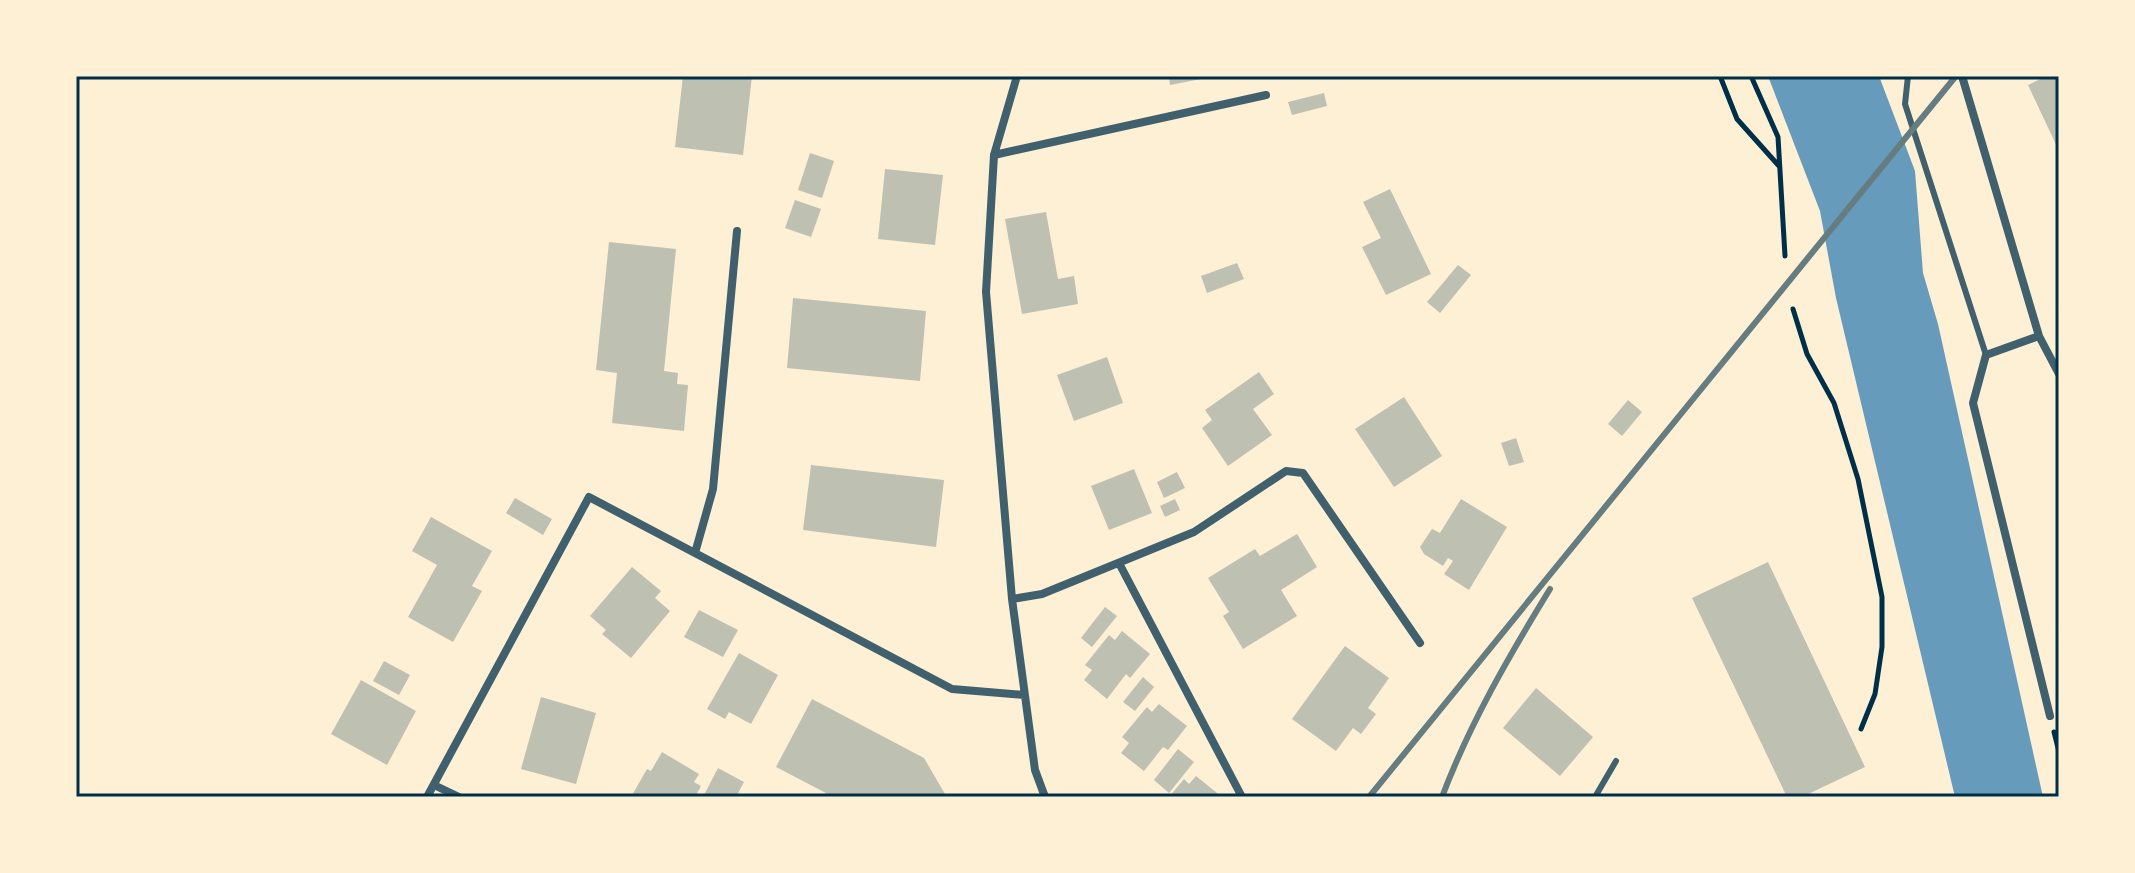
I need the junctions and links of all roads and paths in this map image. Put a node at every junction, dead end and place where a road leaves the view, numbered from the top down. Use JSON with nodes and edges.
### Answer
{"nodes":[{"id":1,"x":1017,"y":76,"type":"edge"},
{"id":2,"x":1720,"y":76,"type":"edge"},
{"id":3,"x":1751,"y":76,"type":"edge"},
{"id":4,"x":1908,"y":76,"type":"edge"},
{"id":5,"x":1962,"y":76,"type":"edge"},
{"id":6,"x":1266,"y":95,"type":"dead end"},
{"id":7,"x":994,"y":155,"type":"junction"},
{"id":8,"x":1779,"y":167,"type":"junction"},
{"id":9,"x":737,"y":231,"type":"dead end"},
{"id":10,"x":1785,"y":256,"type":"dead end"},
{"id":11,"x":1793,"y":309,"type":"dead end"},
{"id":12,"x":2039,"y":336,"type":"junction"},
{"id":13,"x":1986,"y":355,"type":"junction"},
{"id":14,"x":2059,"y":374,"type":"edge"},
{"id":15,"x":695,"y":553,"type":"junction"},
{"id":16,"x":1120,"y":565,"type":"junction"},
{"id":17,"x":1012,"y":599,"type":"junction"},
{"id":18,"x":1420,"y":643,"type":"dead end"},
{"id":19,"x":1024,"y":695,"type":"junction"},
{"id":20,"x":2050,"y":716,"type":"dead end"},
{"id":21,"x":1861,"y":729,"type":"dead end"},
{"id":22,"x":1616,"y":761,"type":"dead end"},
{"id":23,"x":434,"y":785,"type":"junction"},
{"id":24,"x":427,"y":797,"type":"edge"},
{"id":25,"x":459,"y":797,"type":"edge"},
{"id":26,"x":1045,"y":797,"type":"edge"},
{"id":27,"x":1242,"y":797,"type":"edge"},
{"id":28,"x":1595,"y":797,"type":"edge"}],
"edges":[{"from":1,"to":7,"type":"street"},
{"from":2,"to":8,"type":"path"},
{"from":3,"to":8,"type":"path"},
{"from":4,"to":13,"type":"lane"},
{"from":5,"to":12,"type":"street"},
{"from":6,"to":7,"type":"street"},
{"from":7,"to":17,"type":"street"},
{"from":8,"to":10,"type":"path"},
{"from":9,"to":15,"type":"street"},
{"from":11,"to":21,"type":"path"},
{"from":12,"to":13,"type":"street"},
{"from":12,"to":14,"type":"street"},
{"from":13,"to":20,"type":"street"},
{"from":15,"to":19,"type":"street"},
{"from":15,"to":23,"type":"street"},
{"from":16,"to":17,"type":"street"},
{"from":16,"to":18,"type":"street"},
{"from":16,"to":27,"type":"street"},
{"from":17,"to":19,"type":"street"},
{"from":19,"to":26,"type":"street"},
{"from":22,"to":28,"type":"lane"},
{"from":23,"to":24,"type":"street"},
{"from":23,"to":25,"type":"street"}]}
